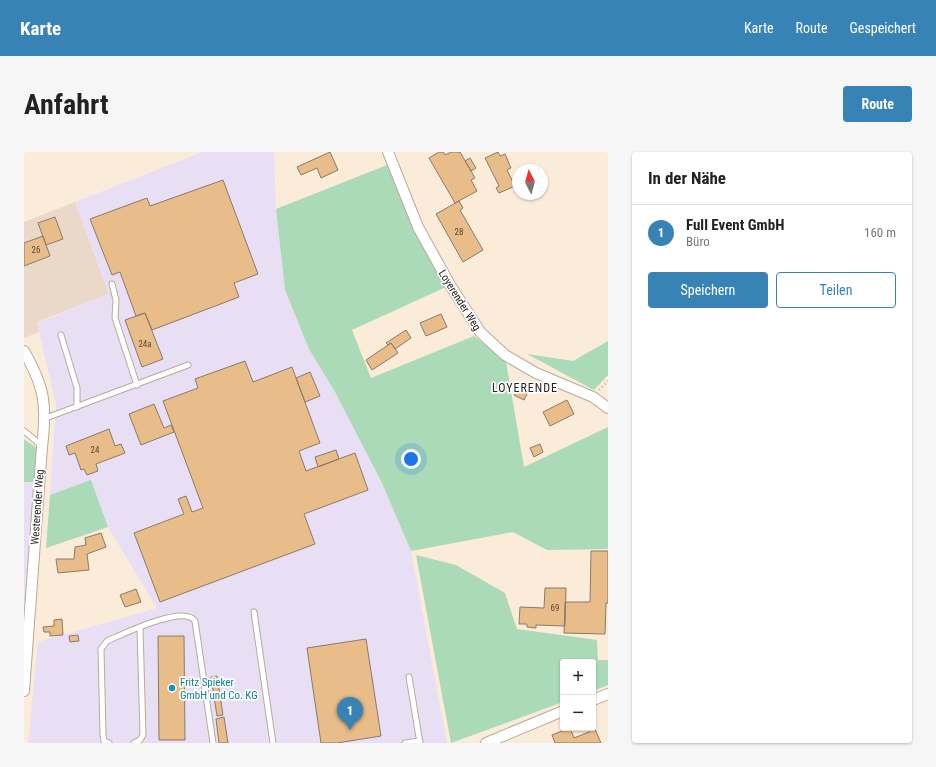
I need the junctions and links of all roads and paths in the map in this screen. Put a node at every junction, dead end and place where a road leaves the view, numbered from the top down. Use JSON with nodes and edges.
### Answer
{"nodes":[{"id":1,"x":388,"y":152,"type":"edge"},
{"id":2,"x":112,"y":284,"type":"dead end"},
{"id":3,"x":61,"y":335,"type":"dead end"},
{"id":4,"x":24,"y":351,"type":"edge"},
{"id":5,"x":28,"y":364,"type":"edge"},
{"id":6,"x":188,"y":365,"type":"dead end"},
{"id":7,"x":137,"y":385,"type":"junction"},
{"id":8,"x":77,"y":407,"type":"junction"},
{"id":9,"x":608,"y":408,"type":"edge"},
{"id":10,"x":46,"y":418,"type":"junction"},
{"id":11,"x":24,"y":431,"type":"edge"},
{"id":12,"x":42,"y":446,"type":"junction"},
{"id":13,"x":254,"y":612,"type":"dead end"},
{"id":14,"x":140,"y":628,"type":"junction"},
{"id":15,"x":409,"y":677,"type":"dead end"},
{"id":16,"x":24,"y":691,"type":"edge"},
{"id":17,"x":608,"y":694,"type":"edge"},
{"id":18,"x":596,"y":699,"type":"edge"},
{"id":19,"x":560,"y":712,"type":"edge"},
{"id":20,"x":420,"y":742,"type":"edge"},
{"id":21,"x":110,"y":743,"type":"edge"},
{"id":22,"x":134,"y":743,"type":"edge"},
{"id":23,"x":213,"y":743,"type":"edge"},
{"id":24,"x":273,"y":743,"type":"edge"},
{"id":25,"x":405,"y":743,"type":"edge"},
{"id":26,"x":486,"y":743,"type":"edge"}],
"edges":[{"from":1,"to":9,"type":"street","name":"Loyerender Weg"},
{"from":2,"to":7,"type":"lane"},
{"from":3,"to":8,"type":"lane"},
{"from":4,"to":5,"type":"street","name":"Westerender Weg"},
{"from":5,"to":10,"type":"street","name":"Westerender Weg"},
{"from":6,"to":7,"type":"lane"},
{"from":7,"to":8,"type":"lane"},
{"from":8,"to":10,"type":"lane"},
{"from":10,"to":12,"type":"street","name":"Westerender Weg"},
{"from":11,"to":12,"type":"lane"},
{"from":12,"to":16,"type":"street","name":"Westerender Weg"},
{"from":13,"to":24,"type":"lane"},
{"from":14,"to":21,"type":"lane"},
{"from":14,"to":22,"type":"lane"},
{"from":14,"to":23,"type":"lane"},
{"from":15,"to":20,"type":"lane"},
{"from":17,"to":18,"type":"street"},
{"from":19,"to":26,"type":"street"},
{"from":20,"to":25,"type":"lane"}]}
